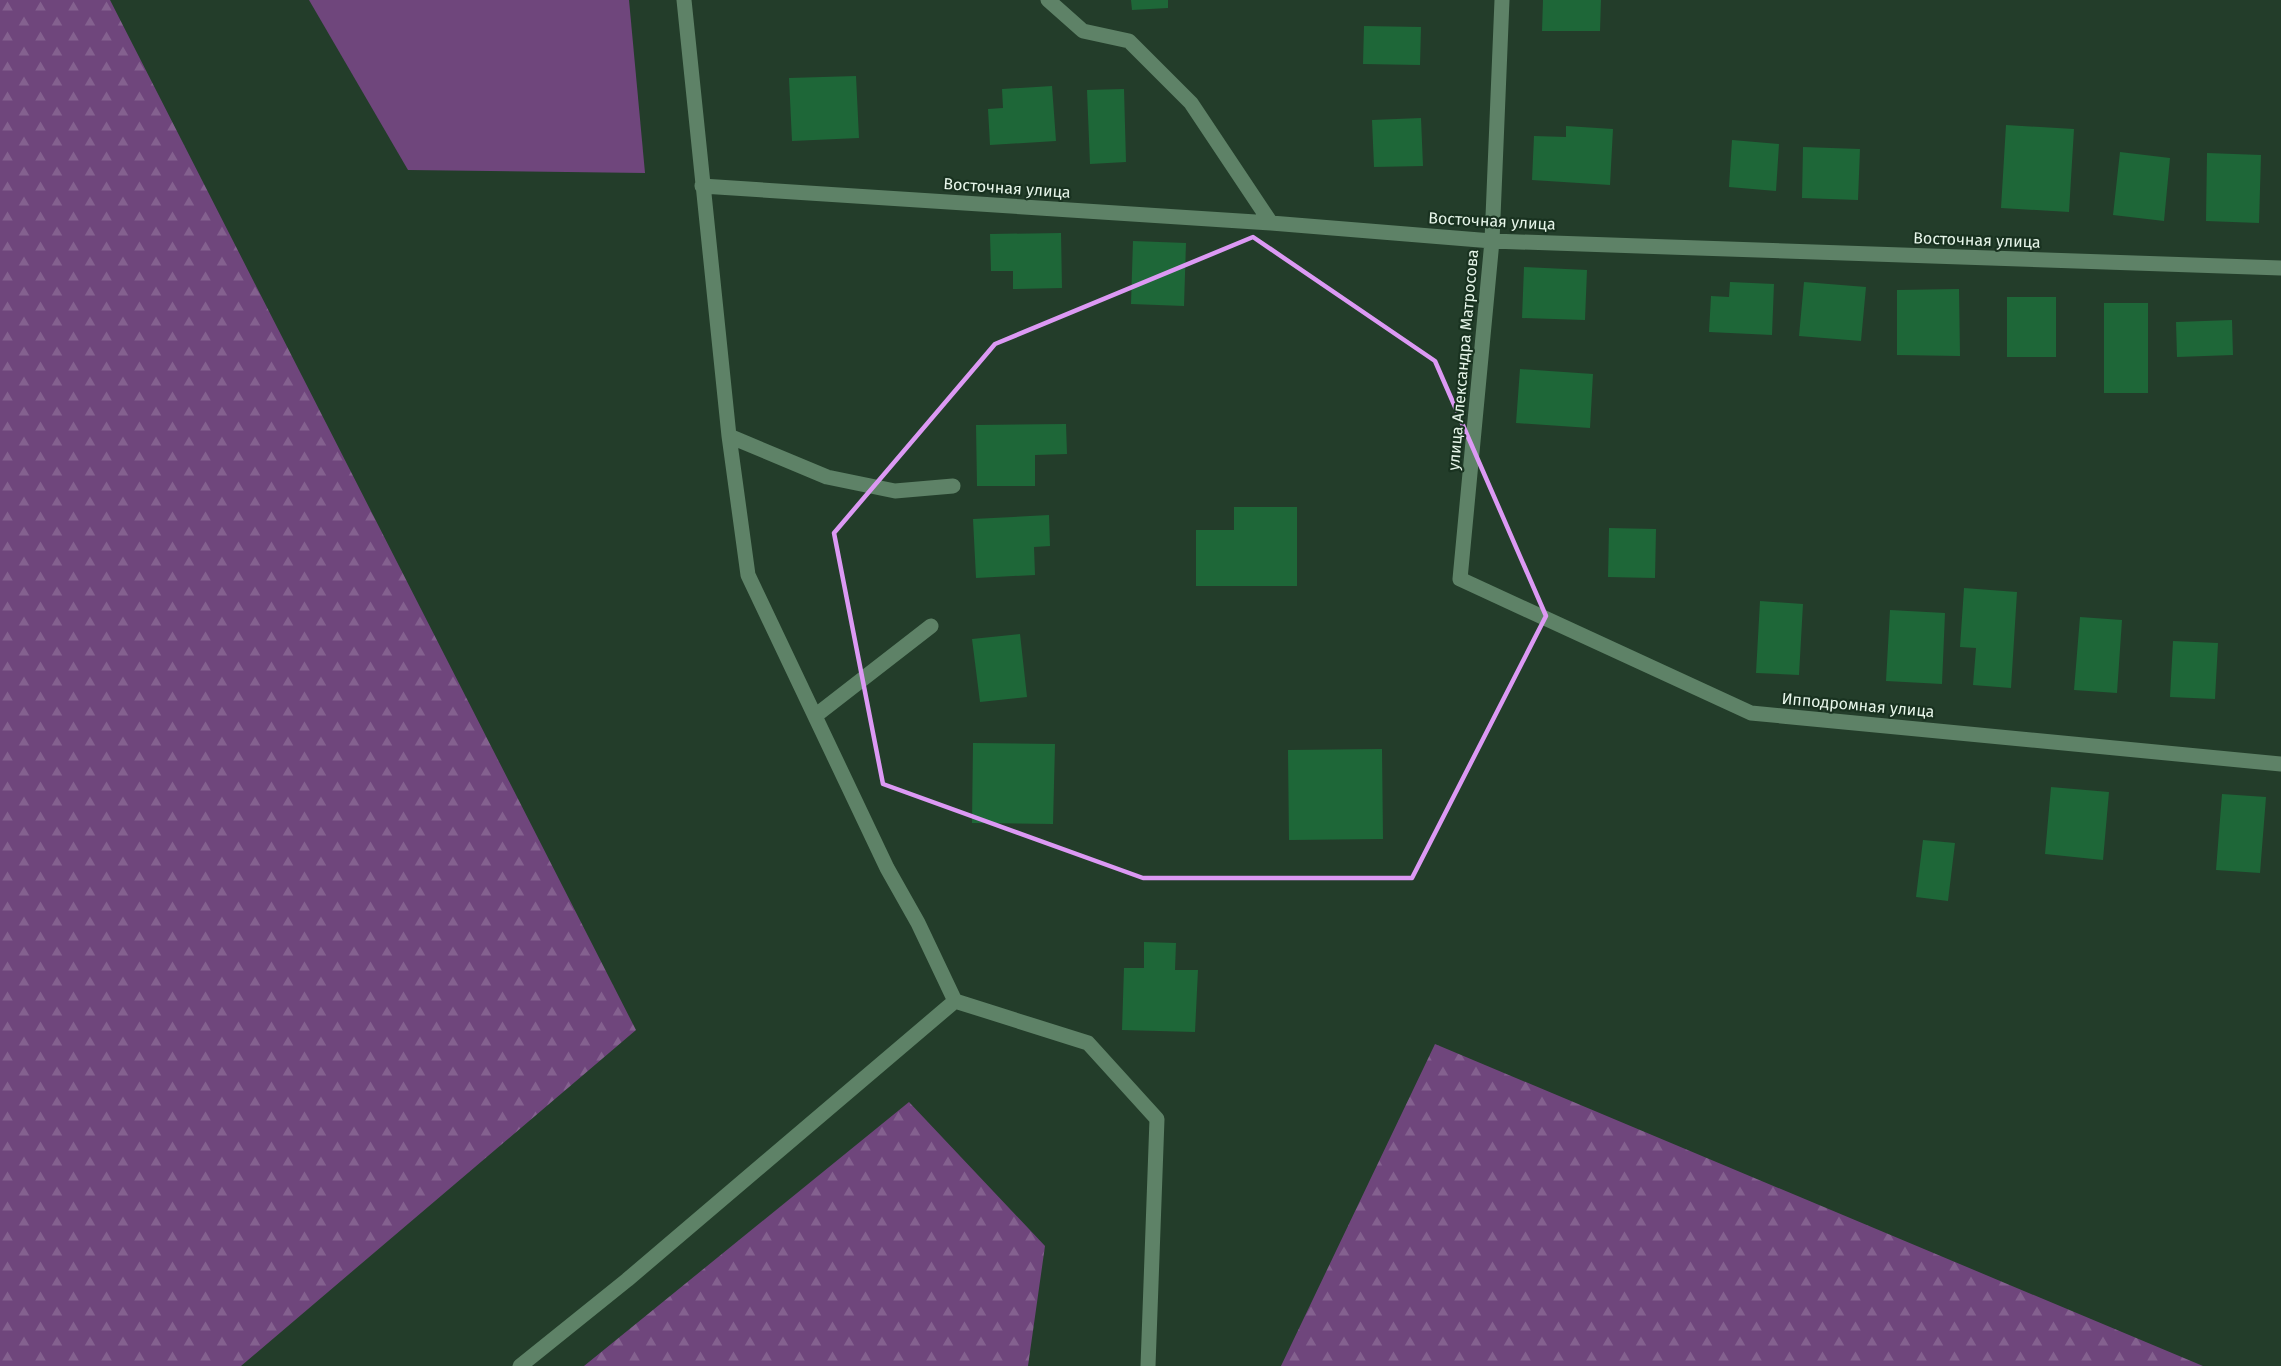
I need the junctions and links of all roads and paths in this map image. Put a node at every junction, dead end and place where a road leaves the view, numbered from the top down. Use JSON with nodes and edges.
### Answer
{"nodes":[{"id":1,"x":684,"y":0,"type":"edge"},
{"id":2,"x":1048,"y":0,"type":"edge"},
{"id":3,"x":1502,"y":0,"type":"edge"},
{"id":4,"x":702,"y":186,"type":"junction"},
{"id":5,"x":1270,"y":223,"type":"junction"},
{"id":6,"x":1492,"y":241,"type":"junction"},
{"id":7,"x":2281,"y":268,"type":"edge"},
{"id":8,"x":729,"y":436,"type":"junction"},
{"id":9,"x":953,"y":486,"type":"dead end"},
{"id":10,"x":1461,"y":579,"type":"joint"},
{"id":11,"x":931,"y":626,"type":"dead end"},
{"id":12,"x":815,"y":716,"type":"junction"},
{"id":13,"x":2281,"y":764,"type":"edge"},
{"id":14,"x":955,"y":1001,"type":"junction"},
{"id":15,"x":520,"y":1366,"type":"edge"},
{"id":16,"x":1148,"y":1366,"type":"edge"}],
"edges":[{"from":1,"to":4,"type":"street"},
{"from":2,"to":5,"type":"street"},
{"from":3,"to":6,"type":"street","name":"улица Александра Матросова"},
{"from":4,"to":5,"type":"street","name":"Восточная улица"},
{"from":4,"to":8,"type":"street"},
{"from":5,"to":6,"type":"street","name":"Восточная улица"},
{"from":6,"to":7,"type":"street","name":"Восточная улица"},
{"from":6,"to":10,"type":"street","name":"улица Александра Матросова"},
{"from":8,"to":9,"type":"street"},
{"from":8,"to":12,"type":"street"},
{"from":10,"to":13,"type":"street","name":"Ипподромная улица"},
{"from":11,"to":12,"type":"street"},
{"from":12,"to":14,"type":"street"},
{"from":14,"to":15,"type":"street"},
{"from":14,"to":16,"type":"street"}]}
